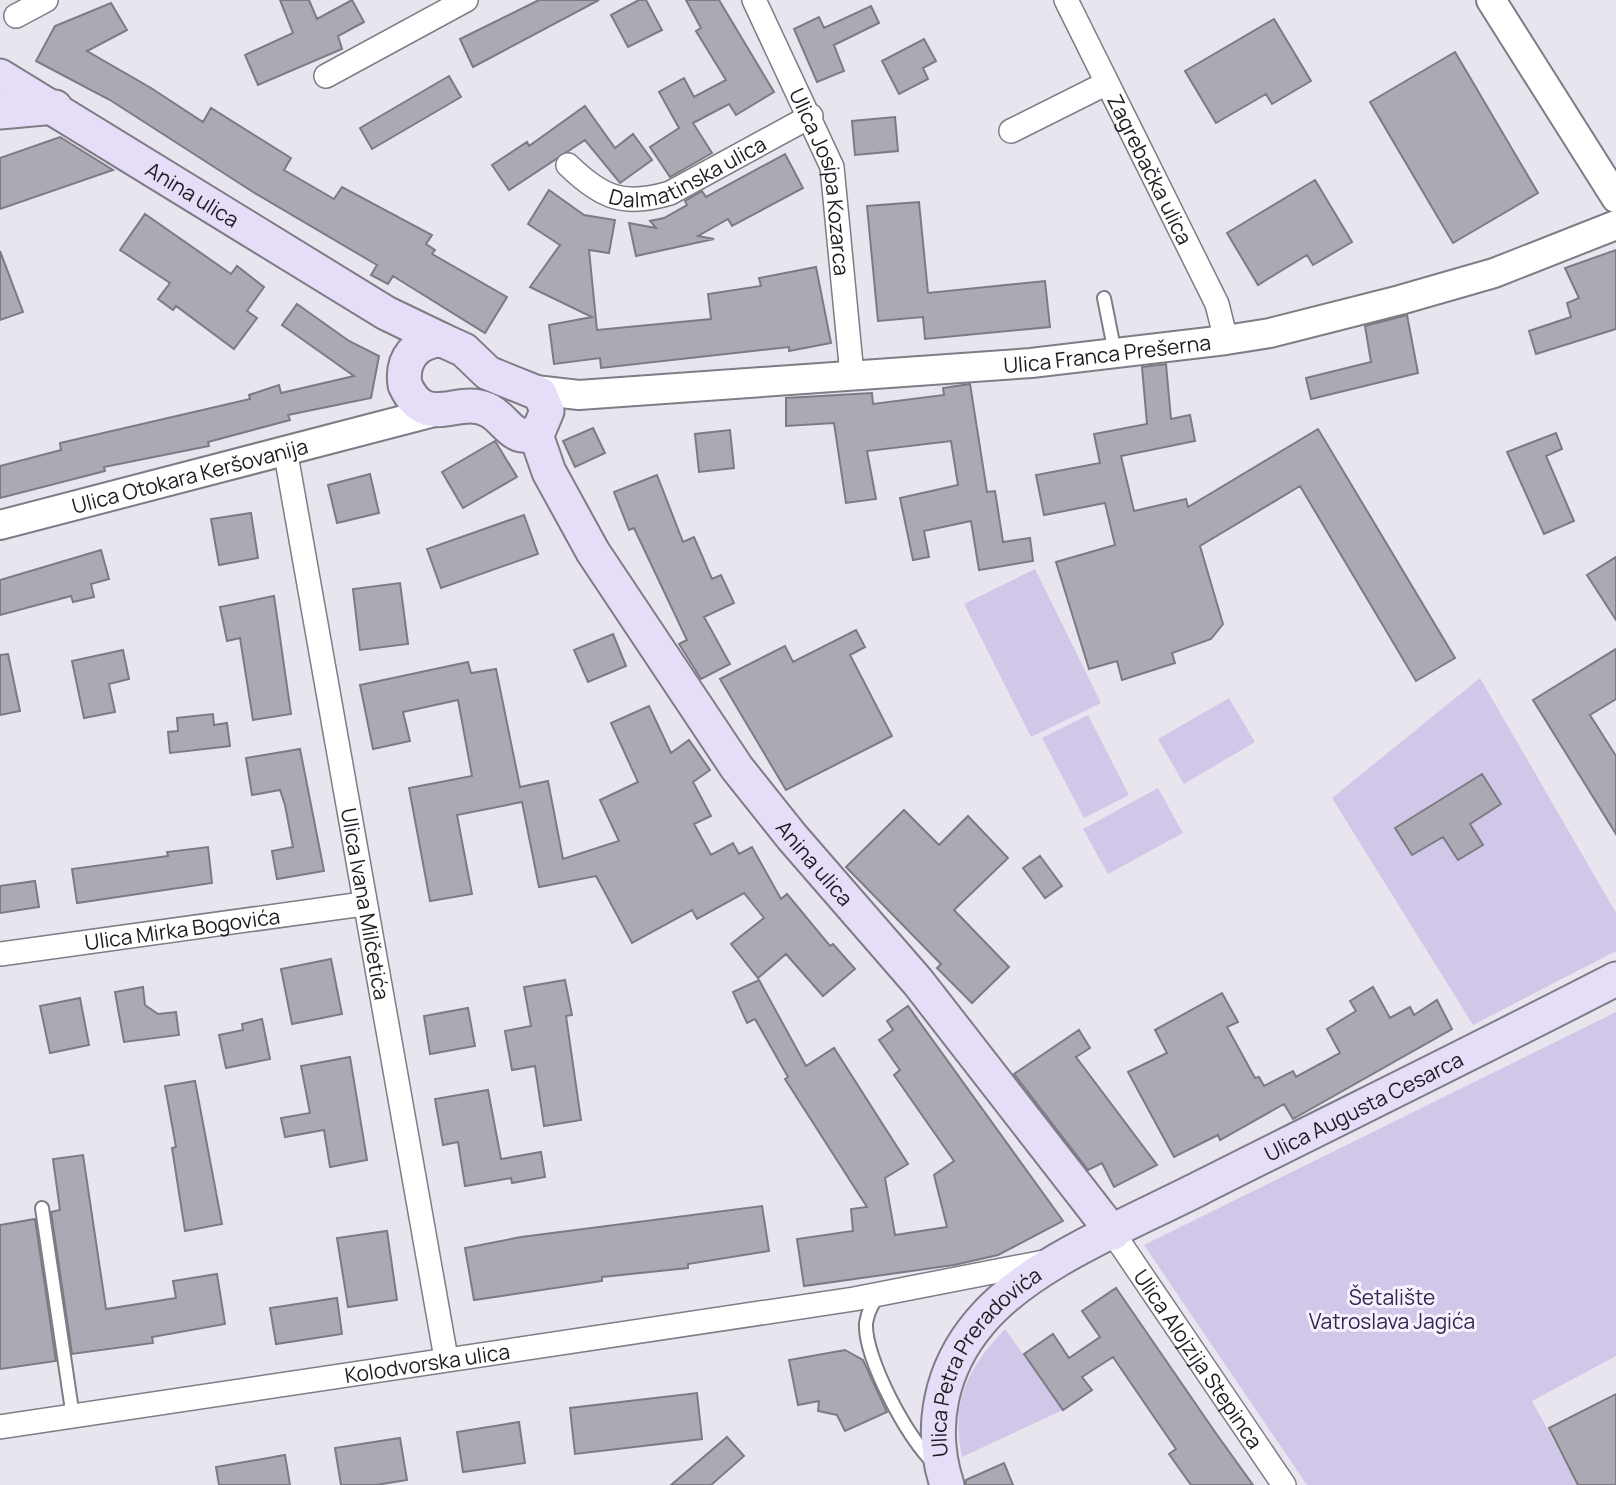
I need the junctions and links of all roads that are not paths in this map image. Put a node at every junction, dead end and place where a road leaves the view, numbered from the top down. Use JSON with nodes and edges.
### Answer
{"nodes":[{"id":1,"x":46,"y":0,"type":"edge"},
{"id":2,"x":466,"y":0,"type":"edge"},
{"id":3,"x":754,"y":0,"type":"edge"},
{"id":4,"x":1066,"y":0,"type":"edge"},
{"id":5,"x":1491,"y":0,"type":"edge"},
{"id":6,"x":16,"y":16,"type":"dead end"},
{"id":7,"x":0,"y":76,"type":"edge"},
{"id":8,"x":327,"y":76,"type":"dead end"},
{"id":9,"x":1107,"y":83,"type":"junction"},
{"id":10,"x":55,"y":107,"type":"junction"},
{"id":11,"x":0,"y":112,"type":"edge"},
{"id":12,"x":811,"y":116,"type":"junction"},
{"id":13,"x":1012,"y":131,"type":"dead end"},
{"id":14,"x":568,"y":165,"type":"dead end"},
{"id":15,"x":1616,"y":198,"type":"edge"},
{"id":16,"x":1616,"y":225,"type":"edge"},
{"id":17,"x":1104,"y":298,"type":"dead end"},
{"id":18,"x":386,"y":313,"type":"junction"},
{"id":19,"x":442,"y":340,"type":"junction"},
{"id":20,"x":1226,"y":340,"type":"junction"},
{"id":21,"x":1115,"y":355,"type":"junction"},
{"id":22,"x":406,"y":372,"type":"junction"},
{"id":23,"x":852,"y":375,"type":"junction"},
{"id":24,"x":438,"y":411,"type":"junction"},
{"id":25,"x":533,"y":419,"type":"junction"},
{"id":26,"x":381,"y":426,"type":"junction"},
{"id":27,"x":285,"y":449,"type":"junction"},
{"id":28,"x":0,"y":525,"type":"edge"},
{"id":29,"x":363,"y":904,"type":"junction"},
{"id":30,"x":0,"y":954,"type":"edge"},
{"id":31,"x":1616,"y":979,"type":"edge"},
{"id":32,"x":41,"y":1208,"type":"dead end"},
{"id":33,"x":1112,"y":1233,"type":"junction"},
{"id":34,"x":1066,"y":1257,"type":"junction"},
{"id":35,"x":881,"y":1294,"type":"junction"},
{"id":36,"x":446,"y":1358,"type":"junction"},
{"id":37,"x":73,"y":1417,"type":"junction"},
{"id":38,"x":0,"y":1427,"type":"edge"},
{"id":39,"x":945,"y":1478,"type":"edge"},
{"id":40,"x":1284,"y":1485,"type":"edge"}],
"edges":[{"from":1,"to":6,"type":"street"},
{"from":2,"to":8,"type":"street"},
{"from":3,"to":12,"type":"street","name":"Ulica Josipa Kozarca"},
{"from":4,"to":9,"type":"street","name":"Zagrebačka ulica"},
{"from":5,"to":15,"type":"street"},
{"from":7,"to":10,"type":"main road","name":"Anina ulica"},
{"from":9,"to":13,"type":"street"},
{"from":9,"to":20,"type":"street","name":"Zagrebačka ulica"},
{"from":10,"to":11,"type":"main road"},
{"from":10,"to":18,"type":"main road","name":"Anina ulica"},
{"from":12,"to":14,"type":"street","name":"Dalmatinska ulica"},
{"from":12,"to":23,"type":"street","name":"Ulica Josipa Kozarca"},
{"from":16,"to":20,"type":"street","name":"Ulica Franca Prešerna"},
{"from":17,"to":21,"type":"lane"},
{"from":18,"to":19,"type":"main road","name":"Anina ulica"},
{"from":18,"to":22,"type":"main road"},
{"from":19,"to":22,"type":"main road"},
{"from":19,"to":25,"type":"main road","name":"Anina ulica"},
{"from":20,"to":21,"type":"street","name":"Ulica Franca Prešerna"},
{"from":21,"to":23,"type":"street","name":"Ulica Franca Prešerna"},
{"from":22,"to":24,"type":"main road"},
{"from":22,"to":26,"type":"street"},
{"from":23,"to":25,"type":"street","name":"Ulica Franca Prešerna"},
{"from":24,"to":25,"type":"main road","name":"Anina ulica"},
{"from":24,"to":26,"type":"street","name":"Ulica Otokara Keršovanija"},
{"from":25,"to":33,"type":"main road","name":"Anina ulica"},
{"from":26,"to":27,"type":"street","name":"Ulica Otokara Keršovanija"},
{"from":27,"to":28,"type":"street","name":"Ulica Otokara Keršovanija"},
{"from":27,"to":29,"type":"street","name":"Ulica Ivana Milčetića"},
{"from":29,"to":30,"type":"street","name":"Ulica Mirka Bogovića"},
{"from":29,"to":36,"type":"street","name":"Ulica Ivana Milčetića"},
{"from":31,"to":33,"type":"main road","name":"Ulica Augusta Cesarca"},
{"from":32,"to":37,"type":"lane"},
{"from":33,"to":34,"type":"main road","name":"Ulica Augusta Cesarca"},
{"from":33,"to":40,"type":"street","name":"Ulica Alojzija Stepinca"},
{"from":34,"to":35,"type":"street"},
{"from":34,"to":39,"type":"main road","name":"Ulica Petra Preradovića"},
{"from":35,"to":36,"type":"street","name":"Kolodvorska ulica"},
{"from":35,"to":39,"type":"lane"},
{"from":36,"to":37,"type":"street","name":"Kolodvorska ulica"},
{"from":37,"to":38,"type":"street","name":"Kolodvorska ulica"}]}
